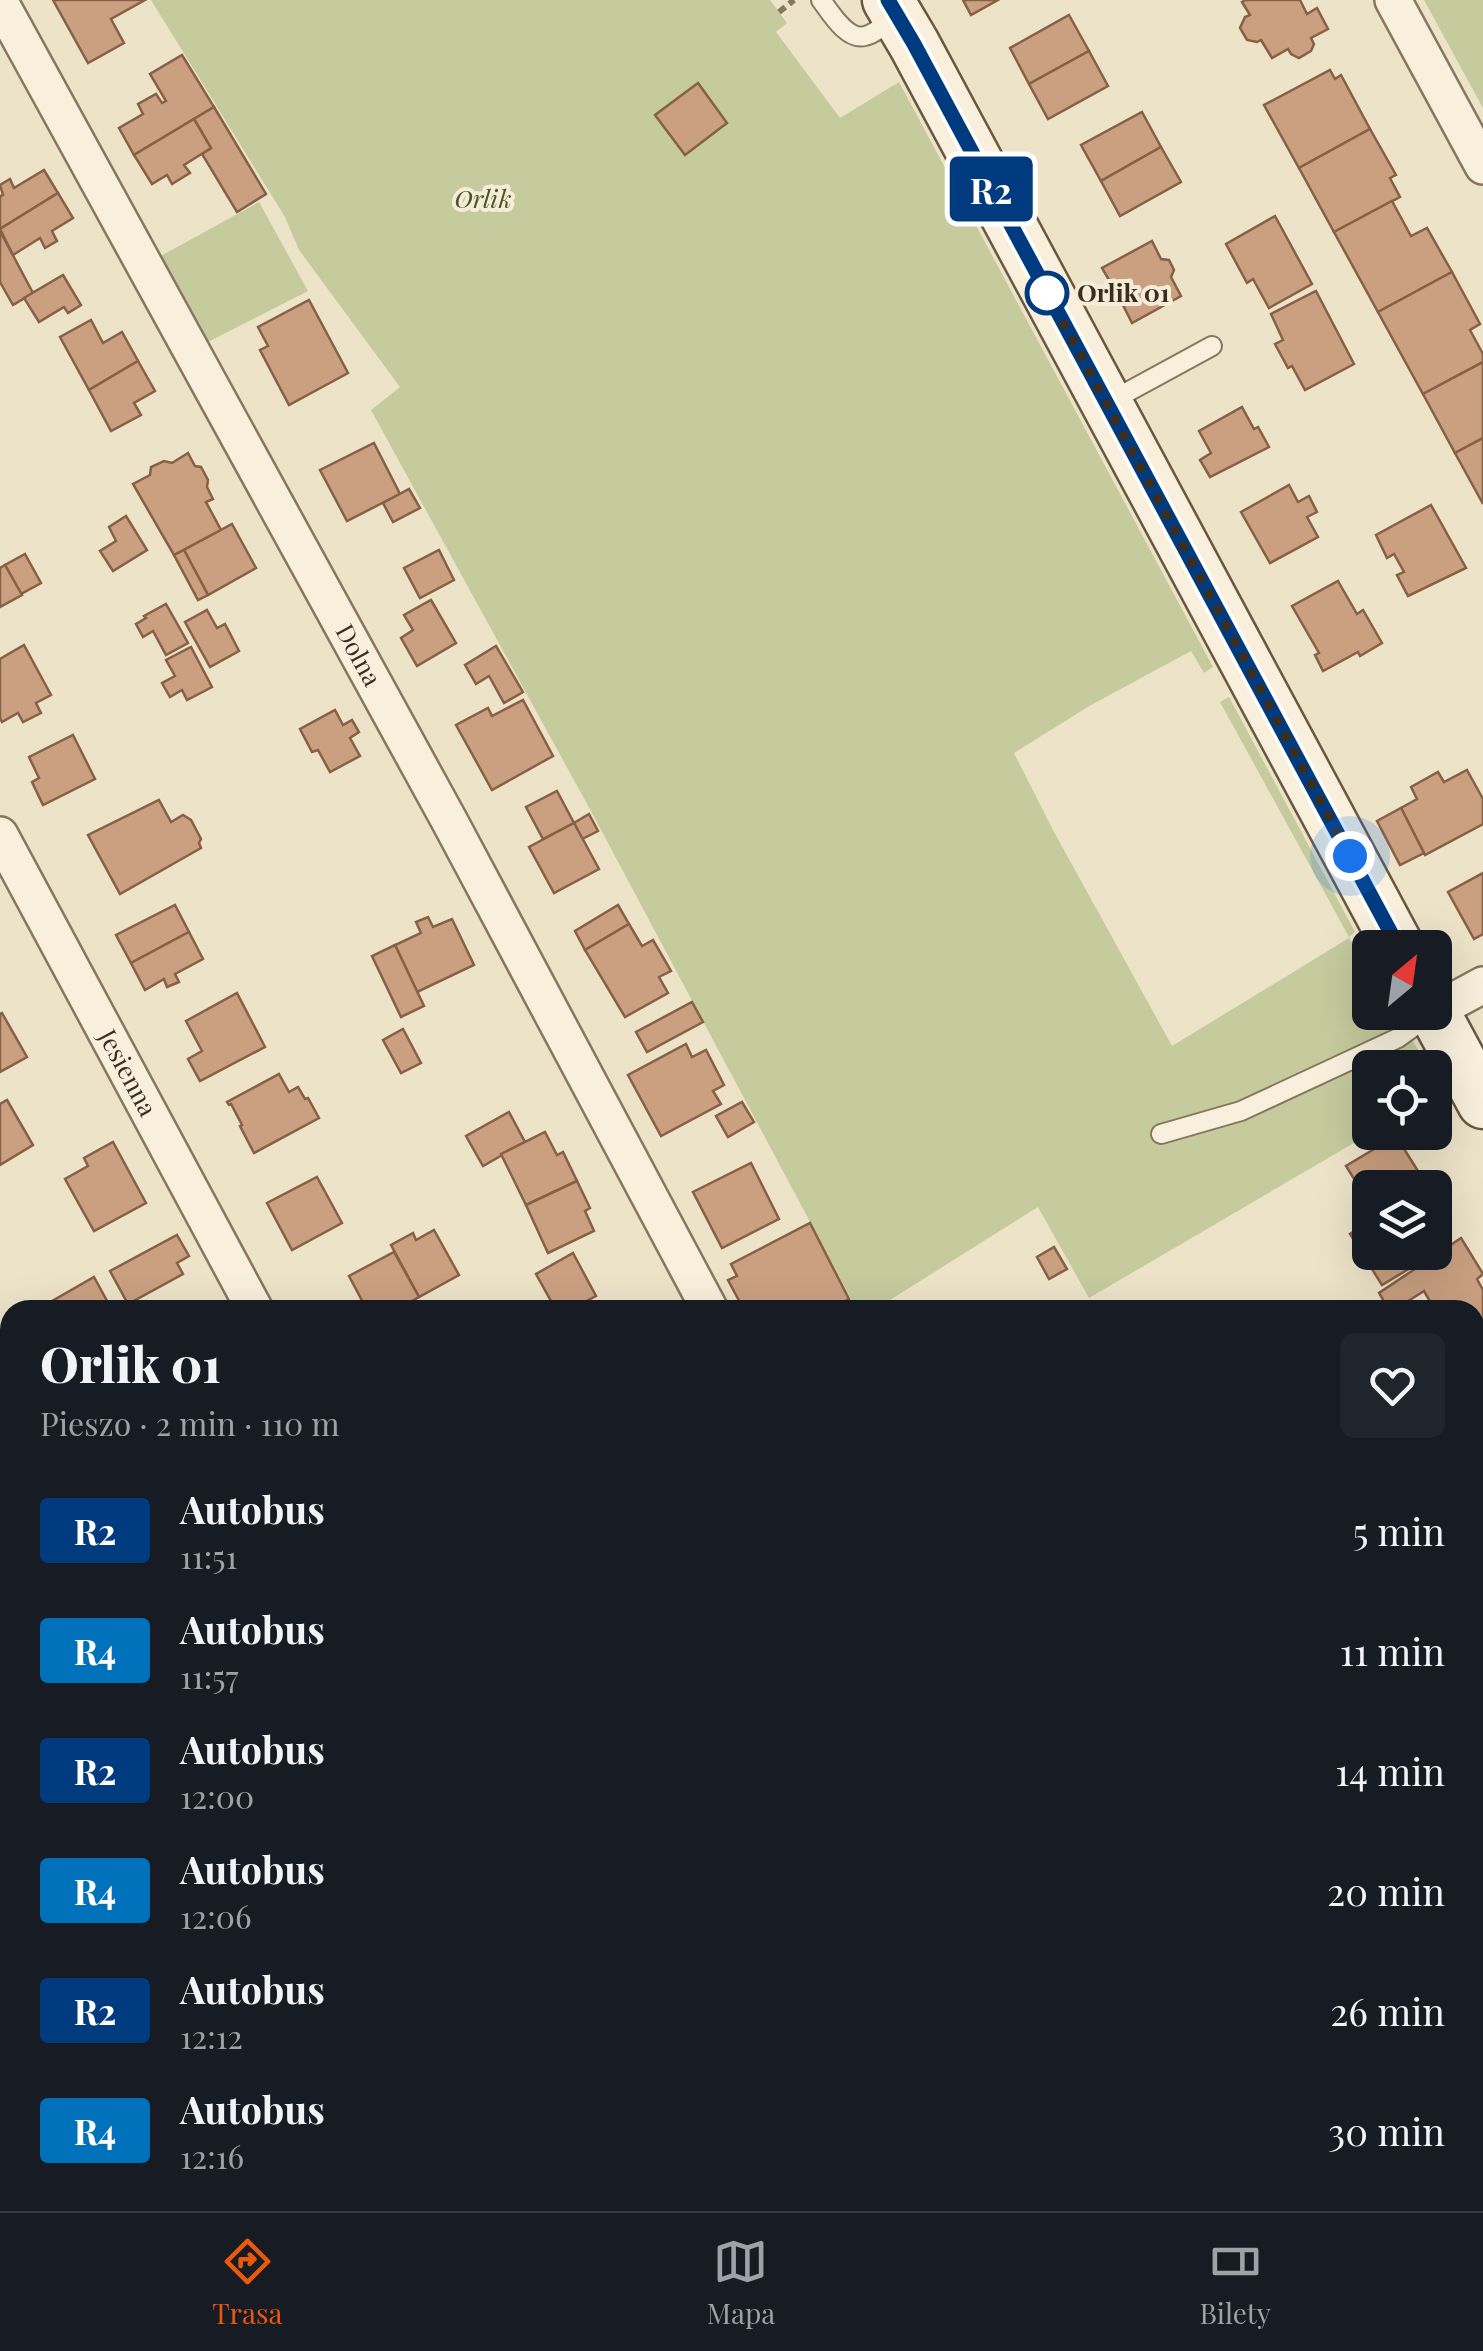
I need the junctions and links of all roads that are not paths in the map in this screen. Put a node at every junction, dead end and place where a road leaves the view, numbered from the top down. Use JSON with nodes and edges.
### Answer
{"nodes":[{"id":1,"x":821,"y":0,"type":"edge"},
{"id":2,"x":1393,"y":0,"type":"edge"},
{"id":3,"x":0,"y":2,"type":"edge"},
{"id":4,"x":893,"y":7,"type":"edge"},
{"id":5,"x":1483,"y":166,"type":"edge"},
{"id":6,"x":1212,"y":346,"type":"dead end"},
{"id":7,"x":1106,"y":403,"type":"junction"},
{"id":8,"x":0,"y":834,"type":"edge"},
{"id":9,"x":1389,"y":930,"type":"edge"},
{"id":10,"x":1483,"y":985,"type":"edge"},
{"id":11,"x":1452,"y":1002,"type":"edge"},
{"id":12,"x":1409,"y":1030,"type":"edge"},
{"id":13,"x":1444,"y":1030,"type":"edge"},
{"id":14,"x":1483,"y":1103,"type":"edge"},
{"id":15,"x":1161,"y":1134,"type":"dead end"},
{"id":16,"x":250,"y":1300,"type":"edge"},
{"id":17,"x":705,"y":1300,"type":"edge"}],
"edges":[{"from":1,"to":4,"type":"lane"},
{"from":2,"to":5,"type":"street"},
{"from":3,"to":17,"type":"street","name":"Dolna"},
{"from":4,"to":7,"type":"street"},
{"from":6,"to":7,"type":"lane"},
{"from":7,"to":9,"type":"street"},
{"from":8,"to":16,"type":"street","name":"Jesienna"},
{"from":10,"to":11,"type":"street"},
{"from":12,"to":15,"type":"lane"},
{"from":13,"to":14,"type":"street"}]}
